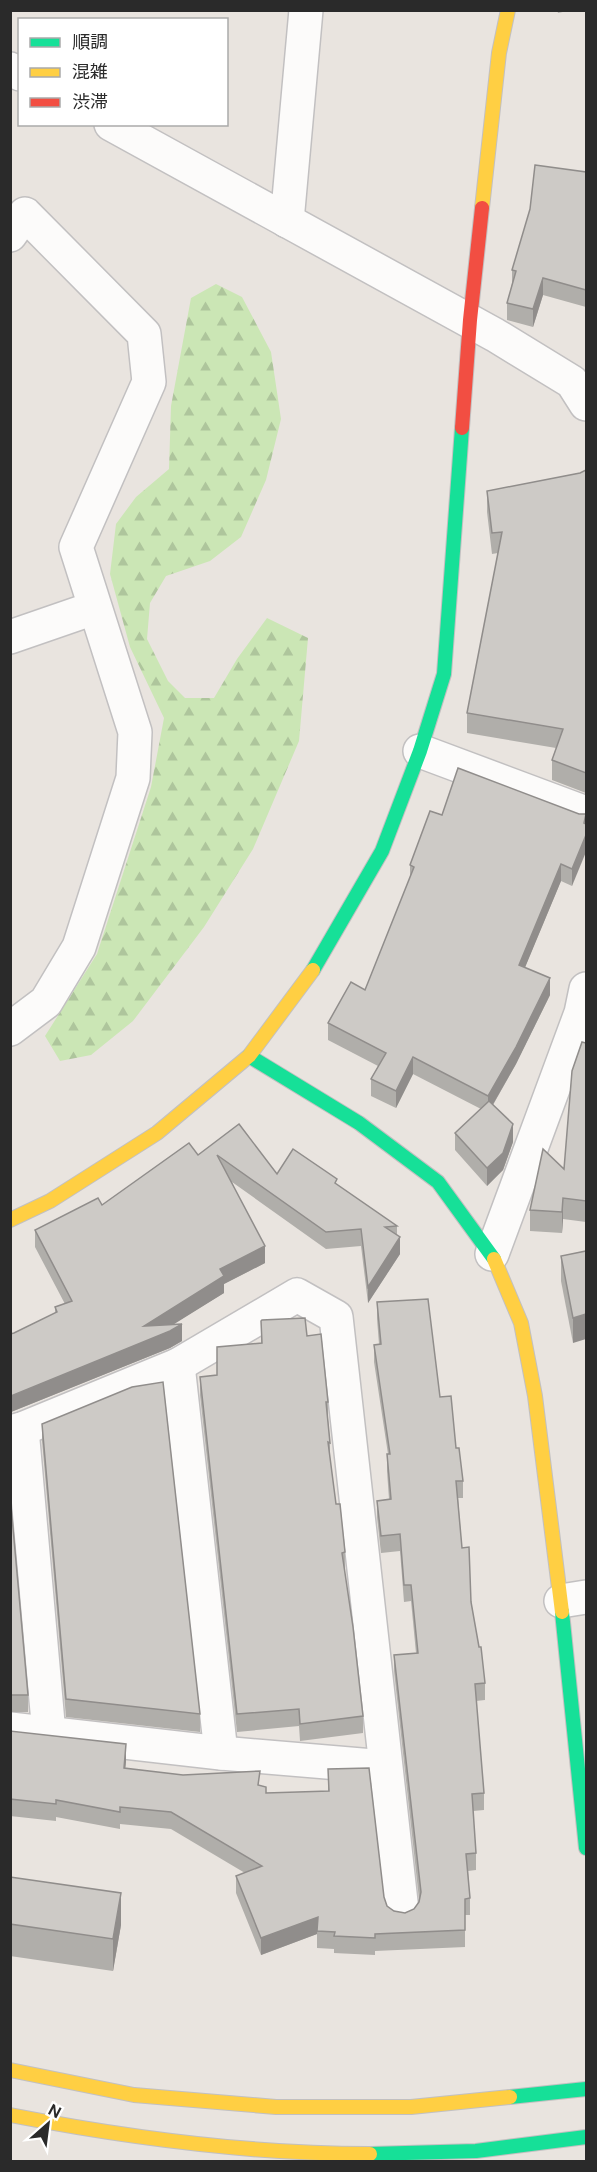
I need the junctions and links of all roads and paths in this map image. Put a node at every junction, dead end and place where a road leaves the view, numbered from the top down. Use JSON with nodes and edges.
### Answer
{"nodes":[{"id":1,"x":306,"y":10,"type":"edge"},
{"id":2,"x":508,"y":10,"type":"edge"},
{"id":3,"x":115,"y":126,"type":"edge"},
{"id":4,"x":287,"y":221,"type":"junction"},
{"id":5,"x":10,"y":236,"type":"edge"},
{"id":6,"x":470,"y":321,"type":"junction"},
{"id":7,"x":586,"y":404,"type":"edge"},
{"id":8,"x":94,"y":608,"type":"junction"},
{"id":9,"x":10,"y":637,"type":"edge"},
{"id":10,"x":420,"y":751,"type":"junction"},
{"id":11,"x":586,"y":813,"type":"edge"},
{"id":12,"x":585,"y":1006,"type":"edge"},
{"id":13,"x":10,"y":1029,"type":"edge"},
{"id":14,"x":249,"y":1056,"type":"junction"},
{"id":15,"x":10,"y":1220,"type":"edge"},
{"id":16,"x":492,"y":1254,"type":"junction"},
{"id":17,"x":177,"y":1365,"type":"junction"},
{"id":18,"x":16,"y":1431,"type":"edge"},
{"id":19,"x":574,"y":1599,"type":"edge"},
{"id":20,"x":10,"y":1729,"type":"edge"},
{"id":21,"x":49,"y":1734,"type":"junction"},
{"id":22,"x":221,"y":1753,"type":"junction"},
{"id":23,"x":385,"y":1767,"type":"junction"},
{"id":24,"x":586,"y":1848,"type":"edge"},
{"id":25,"x":402,"y":1911,"type":"edge"},
{"id":26,"x":10,"y":2070,"type":"edge"},
{"id":27,"x":586,"y":2089,"type":"edge"},
{"id":28,"x":10,"y":2115,"type":"edge"},
{"id":29,"x":586,"y":2136,"type":"edge"}],
"edges":[{"from":1,"to":4,"type":"street"},
{"from":2,"to":6,"type":"street"},
{"from":3,"to":4,"type":"street"},
{"from":4,"to":6,"type":"street"},
{"from":5,"to":8,"type":"street"},
{"from":6,"to":7,"type":"street"},
{"from":6,"to":10,"type":"street"},
{"from":8,"to":9,"type":"street"},
{"from":8,"to":13,"type":"street"},
{"from":10,"to":11,"type":"street"},
{"from":10,"to":14,"type":"street"},
{"from":12,"to":16,"type":"street"},
{"from":14,"to":15,"type":"street"},
{"from":14,"to":16,"type":"street"},
{"from":16,"to":19,"type":"street"},
{"from":17,"to":18,"type":"street"},
{"from":17,"to":22,"type":"street"},
{"from":17,"to":23,"type":"street"},
{"from":18,"to":21,"type":"street"},
{"from":19,"to":24,"type":"street"},
{"from":20,"to":21,"type":"street"},
{"from":21,"to":22,"type":"street"},
{"from":22,"to":23,"type":"street"},
{"from":23,"to":25,"type":"street"},
{"from":26,"to":27,"type":"street"},
{"from":28,"to":29,"type":"street"}]}
